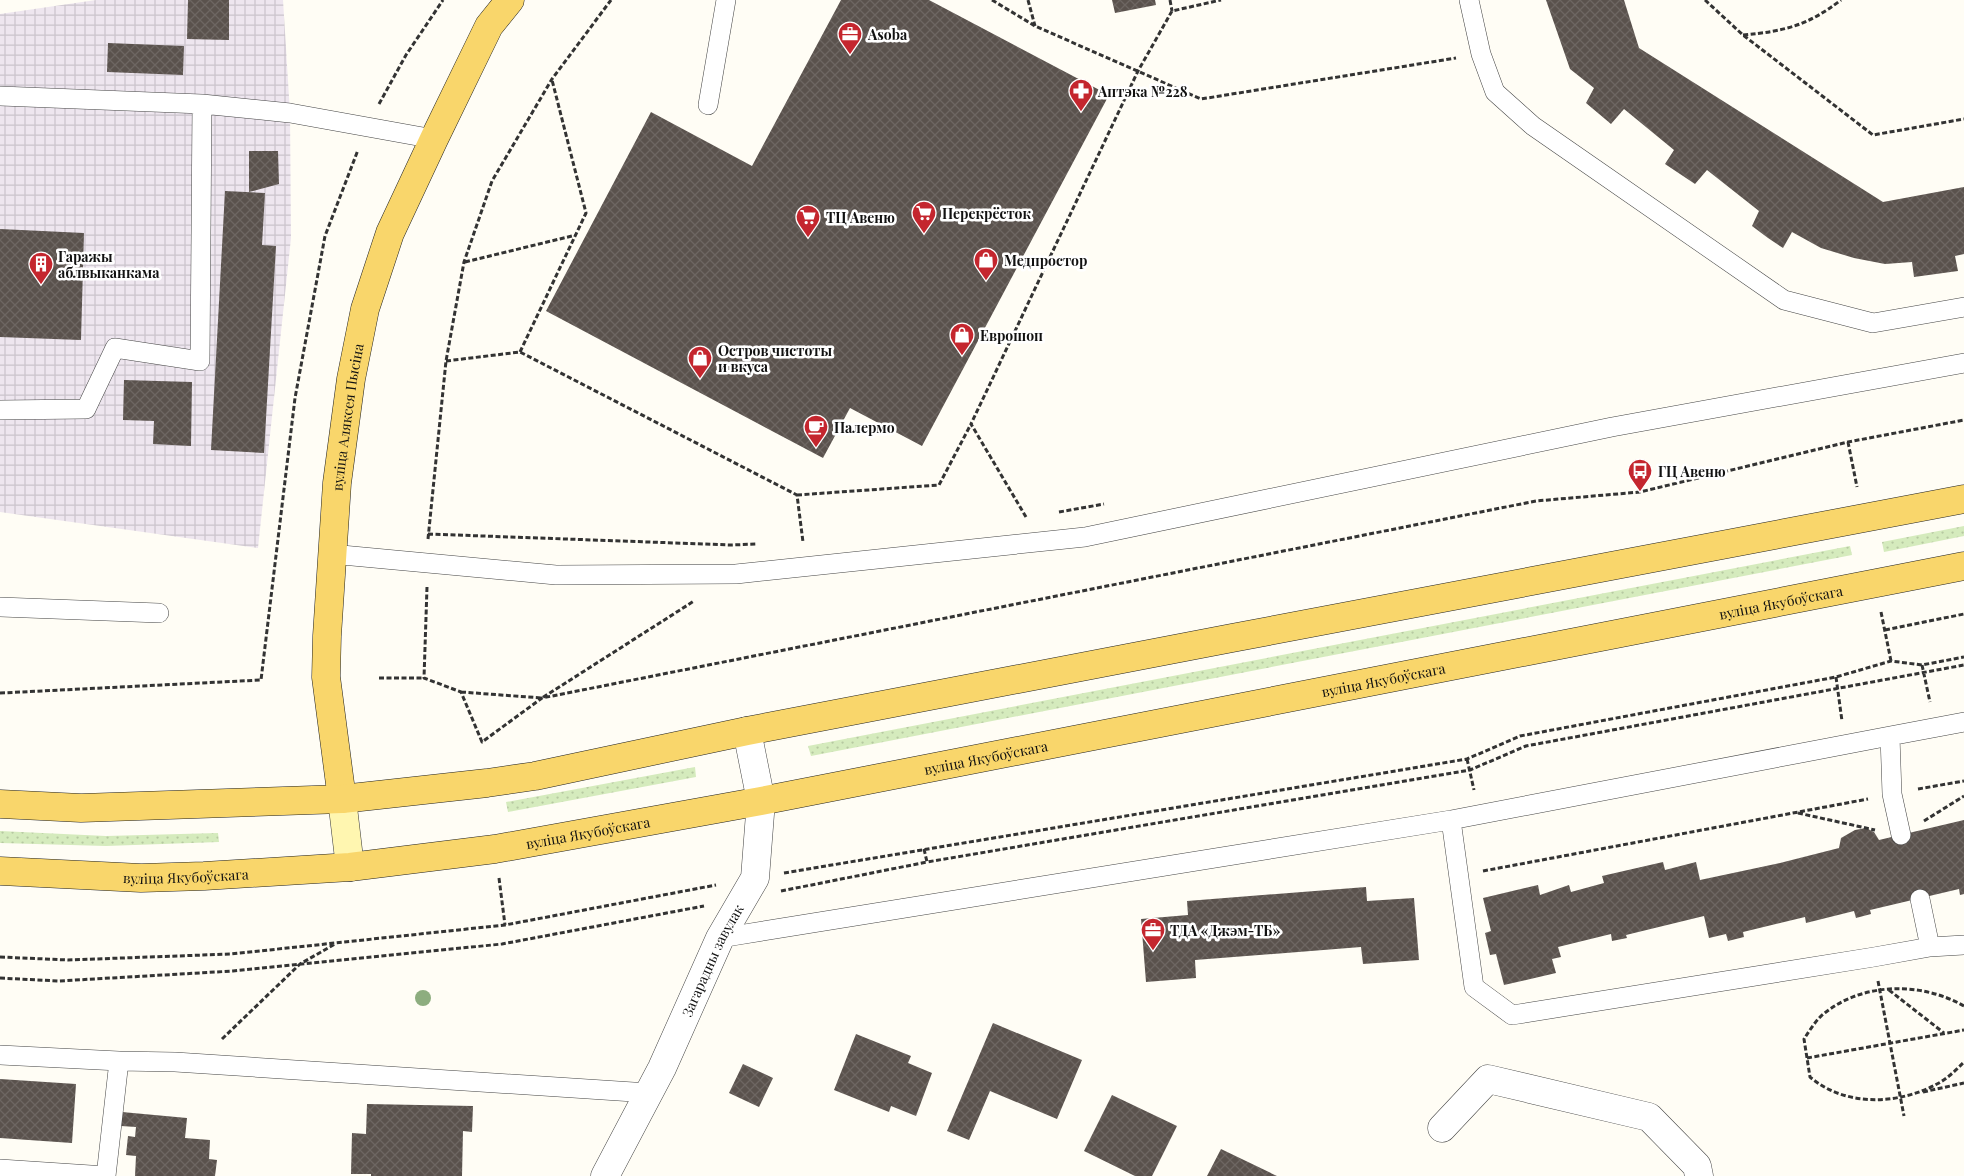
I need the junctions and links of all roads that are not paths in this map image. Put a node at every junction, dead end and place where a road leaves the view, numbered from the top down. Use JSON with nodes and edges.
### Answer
{"nodes":[{"id":1,"x":510,"y":0,"type":"edge"},
{"id":2,"x":726,"y":0,"type":"edge"},
{"id":3,"x":1469,"y":0,"type":"edge"},
{"id":4,"x":0,"y":96,"type":"edge"},
{"id":5,"x":202,"y":104,"type":"junction"},
{"id":6,"x":708,"y":105,"type":"dead end"},
{"id":7,"x":434,"y":139,"type":"junction"},
{"id":8,"x":1964,"y":307,"type":"edge"},
{"id":9,"x":1964,"y":363,"type":"edge"},
{"id":10,"x":0,"y":410,"type":"edge"},
{"id":11,"x":1964,"y":499,"type":"edge"},
{"id":12,"x":331,"y":554,"type":"junction"},
{"id":13,"x":1964,"y":566,"type":"edge"},
{"id":14,"x":0,"y":607,"type":"edge"},
{"id":15,"x":159,"y":613,"type":"dead end"},
{"id":16,"x":1964,"y":722,"type":"edge"},
{"id":17,"x":747,"y":732,"type":"junction"},
{"id":18,"x":1890,"y":736,"type":"junction"},
{"id":19,"x":342,"y":799,"type":"junction"},
{"id":20,"x":761,"y":802,"type":"junction"},
{"id":21,"x":0,"y":804,"type":"edge"},
{"id":22,"x":1451,"y":820,"type":"junction"},
{"id":23,"x":1901,"y":835,"type":"road end"},
{"id":24,"x":350,"y":867,"type":"junction"},
{"id":25,"x":0,"y":870,"type":"edge"},
{"id":26,"x":1920,"y":899,"type":"dead end"},
{"id":27,"x":720,"y":938,"type":"junction"},
{"id":28,"x":1964,"y":945,"type":"edge"},
{"id":29,"x":1930,"y":947,"type":"junction"},
{"id":30,"x":0,"y":1055,"type":"edge"},
{"id":31,"x":119,"y":1061,"type":"junction"},
{"id":32,"x":649,"y":1093,"type":"junction"},
{"id":33,"x":1442,"y":1128,"type":"dead end"},
{"id":34,"x":0,"y":1169,"type":"edge"},
{"id":35,"x":106,"y":1176,"type":"edge"},
{"id":36,"x":605,"y":1176,"type":"edge"},
{"id":37,"x":1699,"y":1176,"type":"edge"}],
"edges":[{"from":1,"to":7,"type":"main road","name":"вуліца Аляксея Пысіна"},
{"from":2,"to":6,"type":"lane"},
{"from":3,"to":8,"type":"lane"},
{"from":4,"to":5,"type":"lane"},
{"from":5,"to":7,"type":"lane"},
{"from":5,"to":10,"type":"lane"},
{"from":7,"to":12,"type":"main road","name":"вуліца Аляксея Пысіна"},
{"from":9,"to":12,"type":"lane"},
{"from":11,"to":17,"type":"main road"},
{"from":12,"to":19,"type":"main road","name":"вуліца Аляксея Пысіна"},
{"from":13,"to":20,"type":"main road","name":"вуліца Якубоўскага"},
{"from":14,"to":15,"type":"lane"},
{"from":16,"to":18,"type":"lane"},
{"from":17,"to":19,"type":"main road"},
{"from":17,"to":20,"type":"street","name":"Загарадны завулак"},
{"from":18,"to":22,"type":"lane"},
{"from":18,"to":23,"type":"lane"},
{"from":19,"to":21,"type":"main road"},
{"from":19,"to":24,"type":"main road","name":"вуліца Аляксея Пысіна"},
{"from":20,"to":24,"type":"main road","name":"вуліца Якубоўскага"},
{"from":20,"to":27,"type":"street","name":"Загарадны завулак"},
{"from":22,"to":27,"type":"lane"},
{"from":22,"to":29,"type":"lane"},
{"from":24,"to":25,"type":"main road","name":"вуліца Якубоўскага"},
{"from":26,"to":29,"type":"lane"},
{"from":27,"to":32,"type":"street","name":"Загарадны завулак"},
{"from":28,"to":29,"type":"lane"},
{"from":30,"to":31,"type":"lane"},
{"from":31,"to":32,"type":"lane"},
{"from":31,"to":35,"type":"lane"},
{"from":32,"to":36,"type":"street","name":"Загарадны завулак"},
{"from":33,"to":37,"type":"street"},
{"from":34,"to":35,"type":"lane"}]}
